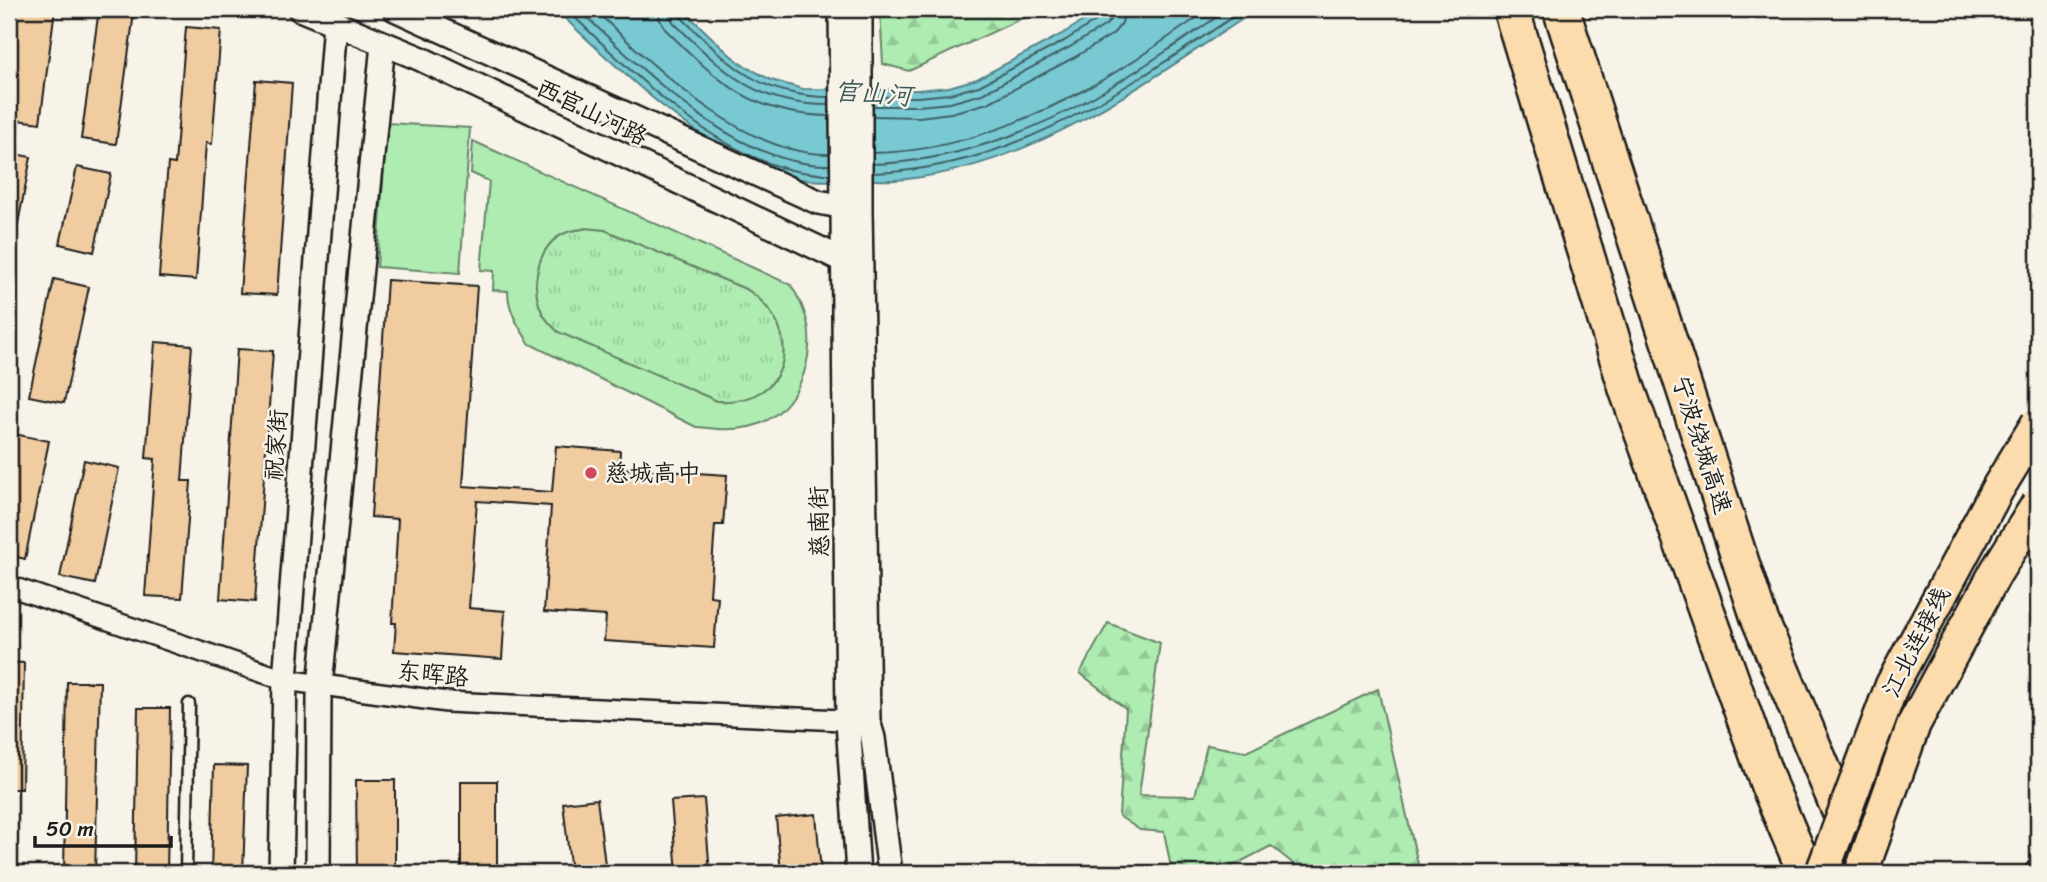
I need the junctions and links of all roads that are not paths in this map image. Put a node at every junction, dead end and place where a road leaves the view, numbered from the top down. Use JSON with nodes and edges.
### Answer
{"nodes":[{"id":1,"x":300,"y":9,"type":"edge"},
{"id":2,"x":394,"y":9,"type":"edge"},
{"id":3,"x":841,"y":9,"type":"edge"},
{"id":4,"x":860,"y":9,"type":"edge"},
{"id":5,"x":1511,"y":9,"type":"edge"},
{"id":6,"x":1561,"y":9,"type":"edge"},
{"id":7,"x":335,"y":22,"type":"junction"},
{"id":8,"x":383,"y":44,"type":"junction"},
{"id":9,"x":852,"y":74,"type":"junction"},
{"id":10,"x":851,"y":208,"type":"junction"},
{"id":11,"x":852,"y":261,"type":"junction"},
{"id":12,"x":2038,"y":423,"type":"edge"},
{"id":13,"x":2038,"y":504,"type":"edge"},
{"id":14,"x":9,"y":586,"type":"edge"},
{"id":15,"x":285,"y":680,"type":"junction"},
{"id":16,"x":320,"y":685,"type":"junction"},
{"id":17,"x":189,"y":704,"type":"dead end"},
{"id":18,"x":858,"y":722,"type":"junction"},
{"id":19,"x":186,"y":873,"type":"edge"},
{"id":20,"x":281,"y":873,"type":"edge"},
{"id":21,"x":318,"y":873,"type":"edge"},
{"id":22,"x":858,"y":873,"type":"edge"},
{"id":23,"x":890,"y":873,"type":"edge"},
{"id":24,"x":1806,"y":873,"type":"edge"},
{"id":25,"x":1822,"y":873,"type":"edge"},
{"id":26,"x":1864,"y":873,"type":"edge"}],
"edges":[{"from":1,"to":7,"type":"street","name":"西官山河路"},
{"from":2,"to":10,"type":"street","name":"西官山河路"},
{"from":3,"to":9,"type":"street"},
{"from":4,"to":9,"type":"street"},
{"from":5,"to":24,"type":"highway","name":"宁波绕城高速"},
{"from":6,"to":26,"type":"highway","name":"宁波绕城高速"},
{"from":7,"to":8,"type":"street","name":"西官山河路"},
{"from":7,"to":15,"type":"street","name":"祝家街"},
{"from":8,"to":11,"type":"street","name":"西官山河路"},
{"from":8,"to":16,"type":"street"},
{"from":9,"to":10,"type":"street","name":"慈南街"},
{"from":10,"to":11,"type":"street","name":"慈南街"},
{"from":11,"to":18,"type":"street","name":"慈南街"},
{"from":12,"to":25,"type":"highway","name":"江北连接线","bridge":true},
{"from":13,"to":26,"type":"highway","name":"江北连接线","bridge":true},
{"from":14,"to":15,"type":"street","name":"东晖路"},
{"from":15,"to":16,"type":"street","name":"东晖路"},
{"from":15,"to":20,"type":"street","name":"祝家街"},
{"from":16,"to":18,"type":"street","name":"东晖路"},
{"from":16,"to":21,"type":"street"},
{"from":17,"to":19,"type":"lane"},
{"from":18,"to":22,"type":"street","name":"慈南街"},
{"from":18,"to":23,"type":"street","name":"慈南街"}]}
